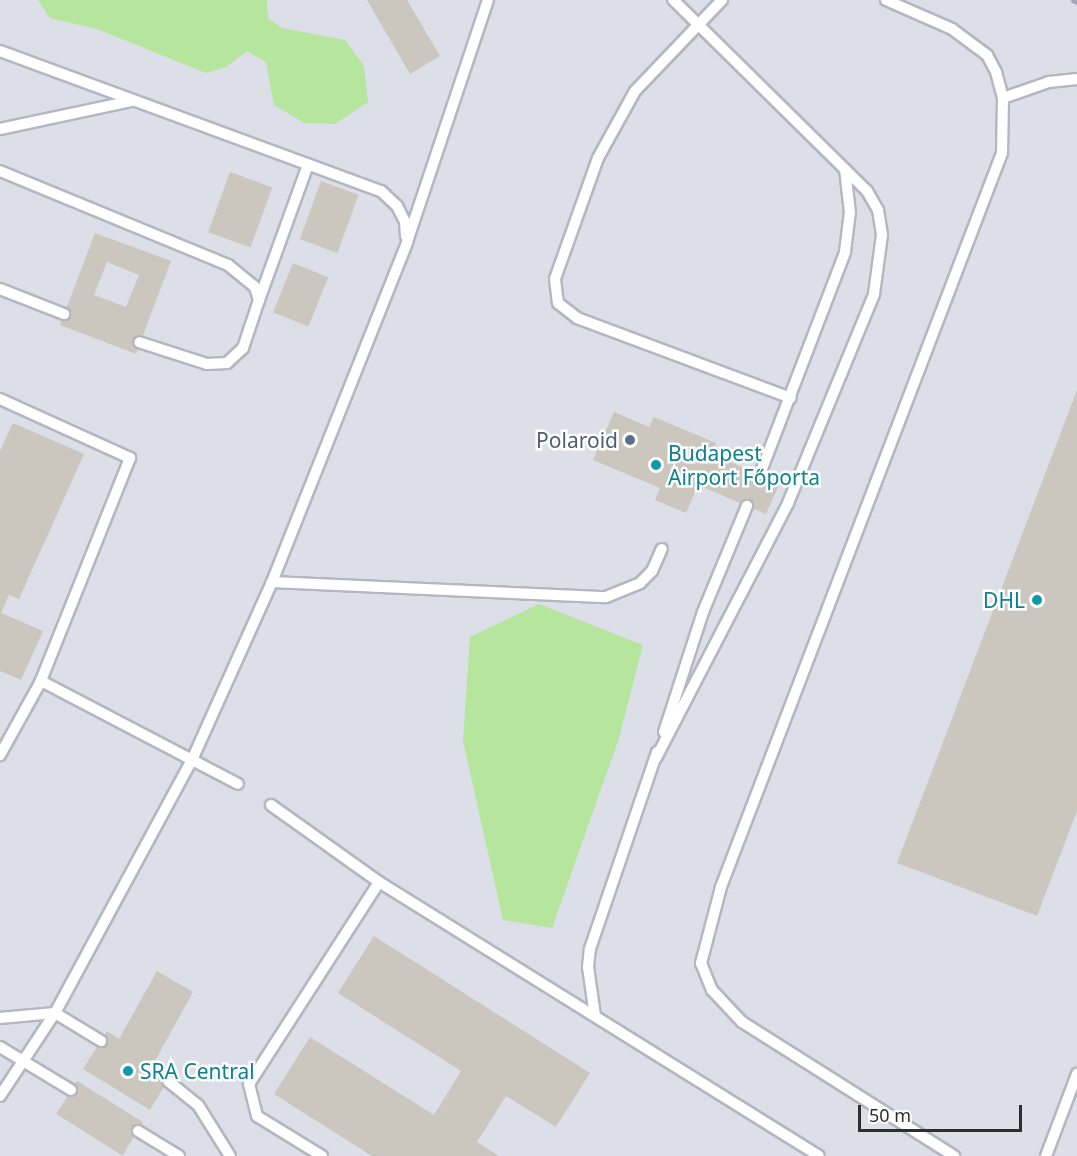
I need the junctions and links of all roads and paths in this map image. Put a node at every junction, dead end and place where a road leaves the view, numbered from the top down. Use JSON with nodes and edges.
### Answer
{"nodes":[{"id":1,"x":488,"y":0,"type":"edge"},
{"id":2,"x":673,"y":0,"type":"edge"},
{"id":3,"x":722,"y":0,"type":"edge"},
{"id":4,"x":886,"y":0,"type":"edge"},
{"id":5,"x":698,"y":24,"type":"junction"},
{"id":6,"x":0,"y":51,"type":"edge"},
{"id":7,"x":1077,"y":79,"type":"edge"},
{"id":8,"x":1003,"y":98,"type":"junction"},
{"id":9,"x":134,"y":101,"type":"junction"},
{"id":10,"x":0,"y":129,"type":"edge"},
{"id":11,"x":308,"y":165,"type":"junction"},
{"id":12,"x":845,"y":169,"type":"junction"},
{"id":13,"x":0,"y":171,"type":"edge"},
{"id":14,"x":407,"y":242,"type":"junction"},
{"id":15,"x":0,"y":289,"type":"edge"},
{"id":16,"x":259,"y":300,"type":"junction"},
{"id":17,"x":64,"y":314,"type":"dead end"},
{"id":18,"x":140,"y":342,"type":"dead end"},
{"id":19,"x":791,"y":398,"type":"junction"},
{"id":20,"x":0,"y":399,"type":"edge"},
{"id":21,"x":760,"y":474,"type":"dead end"},
{"id":22,"x":747,"y":506,"type":"dead end"},
{"id":23,"x":662,"y":549,"type":"dead end"},
{"id":24,"x":273,"y":582,"type":"junction"},
{"id":25,"x":41,"y":681,"type":"junction"},
{"id":26,"x":0,"y":755,"type":"edge"},
{"id":27,"x":656,"y":758,"type":"junction"},
{"id":28,"x":192,"y":760,"type":"junction"},
{"id":29,"x":238,"y":784,"type":"dead end"},
{"id":30,"x":271,"y":805,"type":"dead end"},
{"id":31,"x":379,"y":882,"type":"junction"},
{"id":32,"x":55,"y":1013,"type":"junction"},
{"id":33,"x":596,"y":1016,"type":"junction"},
{"id":34,"x":0,"y":1018,"type":"edge"},
{"id":35,"x":101,"y":1041,"type":"dead end"},
{"id":36,"x":0,"y":1047,"type":"edge"},
{"id":37,"x":22,"y":1061,"type":"junction"},
{"id":38,"x":1077,"y":1074,"type":"edge"},
{"id":39,"x":168,"y":1081,"type":"dead end"},
{"id":40,"x":71,"y":1090,"type":"dead end"},
{"id":41,"x":0,"y":1096,"type":"edge"},
{"id":42,"x":138,"y":1131,"type":"dead end"},
{"id":43,"x":179,"y":1156,"type":"edge"},
{"id":44,"x":230,"y":1156,"type":"edge"},
{"id":45,"x":322,"y":1156,"type":"edge"},
{"id":46,"x":819,"y":1156,"type":"edge"},
{"id":47,"x":954,"y":1156,"type":"edge"},
{"id":48,"x":1046,"y":1156,"type":"edge"}],
"edges":[{"from":1,"to":14,"type":"lane"},
{"from":2,"to":5,"type":"lane"},
{"from":3,"to":5,"type":"lane"},
{"from":4,"to":8,"type":"lane"},
{"from":5,"to":12,"type":"lane"},
{"from":5,"to":19,"type":"lane"},
{"from":6,"to":9,"type":"lane"},
{"from":7,"to":8,"type":"lane"},
{"from":8,"to":47,"type":"lane"},
{"from":9,"to":10,"type":"lane"},
{"from":9,"to":11,"type":"lane"},
{"from":11,"to":14,"type":"lane"},
{"from":11,"to":16,"type":"lane"},
{"from":12,"to":19,"type":"lane"},
{"from":12,"to":27,"type":"lane"},
{"from":13,"to":16,"type":"lane"},
{"from":14,"to":24,"type":"lane"},
{"from":15,"to":17,"type":"lane"},
{"from":16,"to":18,"type":"lane"},
{"from":19,"to":21,"type":"lane"},
{"from":20,"to":25,"type":"lane"},
{"from":22,"to":27,"type":"lane"},
{"from":23,"to":24,"type":"lane"},
{"from":24,"to":28,"type":"lane"},
{"from":25,"to":26,"type":"lane"},
{"from":25,"to":28,"type":"lane"},
{"from":27,"to":33,"type":"lane"},
{"from":28,"to":29,"type":"lane"},
{"from":28,"to":32,"type":"lane"},
{"from":30,"to":31,"type":"lane"},
{"from":31,"to":33,"type":"lane"},
{"from":31,"to":45,"type":"lane"},
{"from":32,"to":34,"type":"lane"},
{"from":32,"to":35,"type":"lane"},
{"from":32,"to":37,"type":"lane"},
{"from":33,"to":46,"type":"lane"},
{"from":36,"to":37,"type":"lane"},
{"from":37,"to":40,"type":"lane"},
{"from":37,"to":41,"type":"lane"},
{"from":38,"to":48,"type":"lane"},
{"from":39,"to":44,"type":"lane"},
{"from":42,"to":43,"type":"lane"}]}
